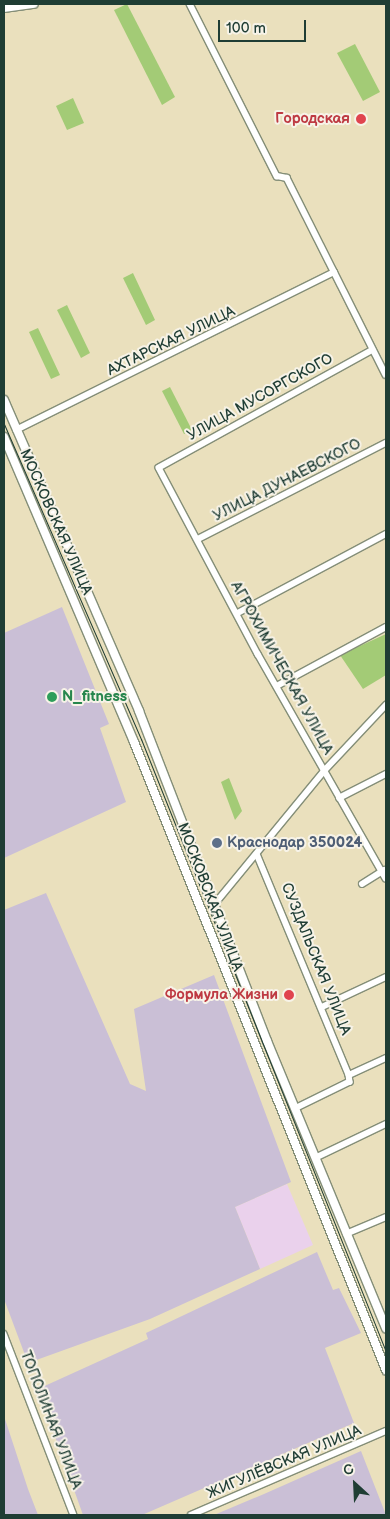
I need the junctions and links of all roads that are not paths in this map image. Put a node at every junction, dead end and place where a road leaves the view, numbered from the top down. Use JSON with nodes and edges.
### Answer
{"nodes":[{"id":1,"x":34,"y":4,"type":"edge"},
{"id":2,"x":190,"y":4,"type":"edge"},
{"id":3,"x":16,"y":5,"type":"edge"},
{"id":4,"x":4,"y":8,"type":"edge"},
{"id":5,"x":334,"y":272,"type":"junction"},
{"id":6,"x":373,"y":350,"type":"junction"},
{"id":7,"x":386,"y":375,"type":"edge"},
{"id":8,"x":4,"y":400,"type":"edge"},
{"id":9,"x":16,"y":430,"type":"junction"},
{"id":10,"x":4,"y":437,"type":"edge"},
{"id":11,"x":386,"y":443,"type":"edge"},
{"id":12,"x":159,"y":468,"type":"joint"},
{"id":13,"x":386,"y":534,"type":"edge"},
{"id":14,"x":198,"y":539,"type":"junction"},
{"id":15,"x":238,"y":613,"type":"junction"},
{"id":16,"x":386,"y":628,"type":"edge"},
{"id":17,"x":277,"y":686,"type":"junction"},
{"id":18,"x":386,"y":705,"type":"edge"},
{"id":19,"x":324,"y":771,"type":"junction"},
{"id":20,"x":386,"y":774,"type":"edge"},
{"id":21,"x":339,"y":798,"type":"junction"},
{"id":22,"x":257,"y":854,"type":"junction"},
{"id":23,"x":385,"y":870,"type":"edge"},
{"id":24,"x":386,"y":878,"type":"edge"},
{"id":25,"x":362,"y":884,"type":"dead end"},
{"id":26,"x":214,"y":906,"type":"junction"},
{"id":27,"x":386,"y":977,"type":"edge"},
{"id":28,"x":322,"y":1007,"type":"junction"},
{"id":29,"x":386,"y":1058,"type":"edge"},
{"id":30,"x":350,"y":1075,"type":"junction"},
{"id":31,"x":295,"y":1109,"type":"junction"},
{"id":32,"x":386,"y":1124,"type":"edge"},
{"id":33,"x":315,"y":1158,"type":"junction"},
{"id":34,"x":386,"y":1217,"type":"edge"},
{"id":35,"x":346,"y":1234,"type":"junction"},
{"id":36,"x":386,"y":1328,"type":"edge"},
{"id":37,"x":4,"y":1334,"type":"edge"},
{"id":38,"x":386,"y":1370,"type":"edge"},
{"id":39,"x":386,"y":1431,"type":"edge"},
{"id":40,"x":74,"y":1515,"type":"edge"},
{"id":41,"x":191,"y":1515,"type":"edge"}],
"edges":[{"from":1,"to":3,"type":"street"},
{"from":2,"to":5,"type":"street"},
{"from":3,"to":4,"type":"street"},
{"from":5,"to":6,"type":"street"},
{"from":5,"to":9,"type":"street","name":"АХТАРСКАЯ УЛИЦА"},
{"from":6,"to":7,"type":"street"},
{"from":6,"to":12,"type":"street","name":"УЛИЦА МУСОРГСКОГО"},
{"from":8,"to":9,"type":"street","name":"МОСКОВСКАЯ УЛИЦА"},
{"from":9,"to":26,"type":"street","name":"МОСКОВСКАЯ УЛИЦА"},
{"from":10,"to":38,"type":"street","name":"МОСКОВСКАЯ УЛИЦА"},
{"from":11,"to":14,"type":"street","name":"УЛИЦА ДУНАЕВСКОГО"},
{"from":12,"to":14,"type":"street","name":"АГРОХИМИЧЕСКАЯ УЛИЦА"},
{"from":13,"to":15,"type":"street"},
{"from":14,"to":15,"type":"street","name":"АГРОХИМИЧЕСКАЯ УЛИЦА"},
{"from":15,"to":17,"type":"street","name":"АГРОХИМИЧЕСКАЯ УЛИЦА"},
{"from":16,"to":17,"type":"street"},
{"from":17,"to":19,"type":"street","name":"АГРОХИМИЧЕСКАЯ УЛИЦА"},
{"from":18,"to":19,"type":"street"},
{"from":19,"to":21,"type":"street","name":"АГРОХИМИЧЕСКАЯ УЛИЦА"},
{"from":19,"to":22,"type":"street"},
{"from":20,"to":21,"type":"street"},
{"from":21,"to":23,"type":"street","name":"АГРОХИМИЧЕСКАЯ УЛИЦА"},
{"from":22,"to":26,"type":"street"},
{"from":22,"to":28,"type":"street","name":"СУЗДАЛЬСКАЯ УЛИЦА"},
{"from":23,"to":24,"type":"street","name":"АГРОХИМИЧЕСКАЯ УЛИЦА"},
{"from":23,"to":25,"type":"street"},
{"from":26,"to":31,"type":"street","name":"МОСКОВСКАЯ УЛИЦА"},
{"from":27,"to":28,"type":"street"},
{"from":28,"to":30,"type":"street","name":"СУЗДАЛЬСКАЯ УЛИЦА"},
{"from":29,"to":30,"type":"street"},
{"from":30,"to":31,"type":"street"},
{"from":31,"to":33,"type":"street","name":"МОСКОВСКАЯ УЛИЦА"},
{"from":32,"to":33,"type":"street"},
{"from":33,"to":35,"type":"street","name":"МОСКОВСКАЯ УЛИЦА"},
{"from":34,"to":35,"type":"street"},
{"from":35,"to":36,"type":"street","name":"МОСКОВСКАЯ УЛИЦА"},
{"from":37,"to":40,"type":"street","name":"ТОПОЛИНАЯ УЛИЦА"},
{"from":39,"to":41,"type":"street","name":"ЖИГУЛЁВСКАЯ УЛИЦА"}]}
